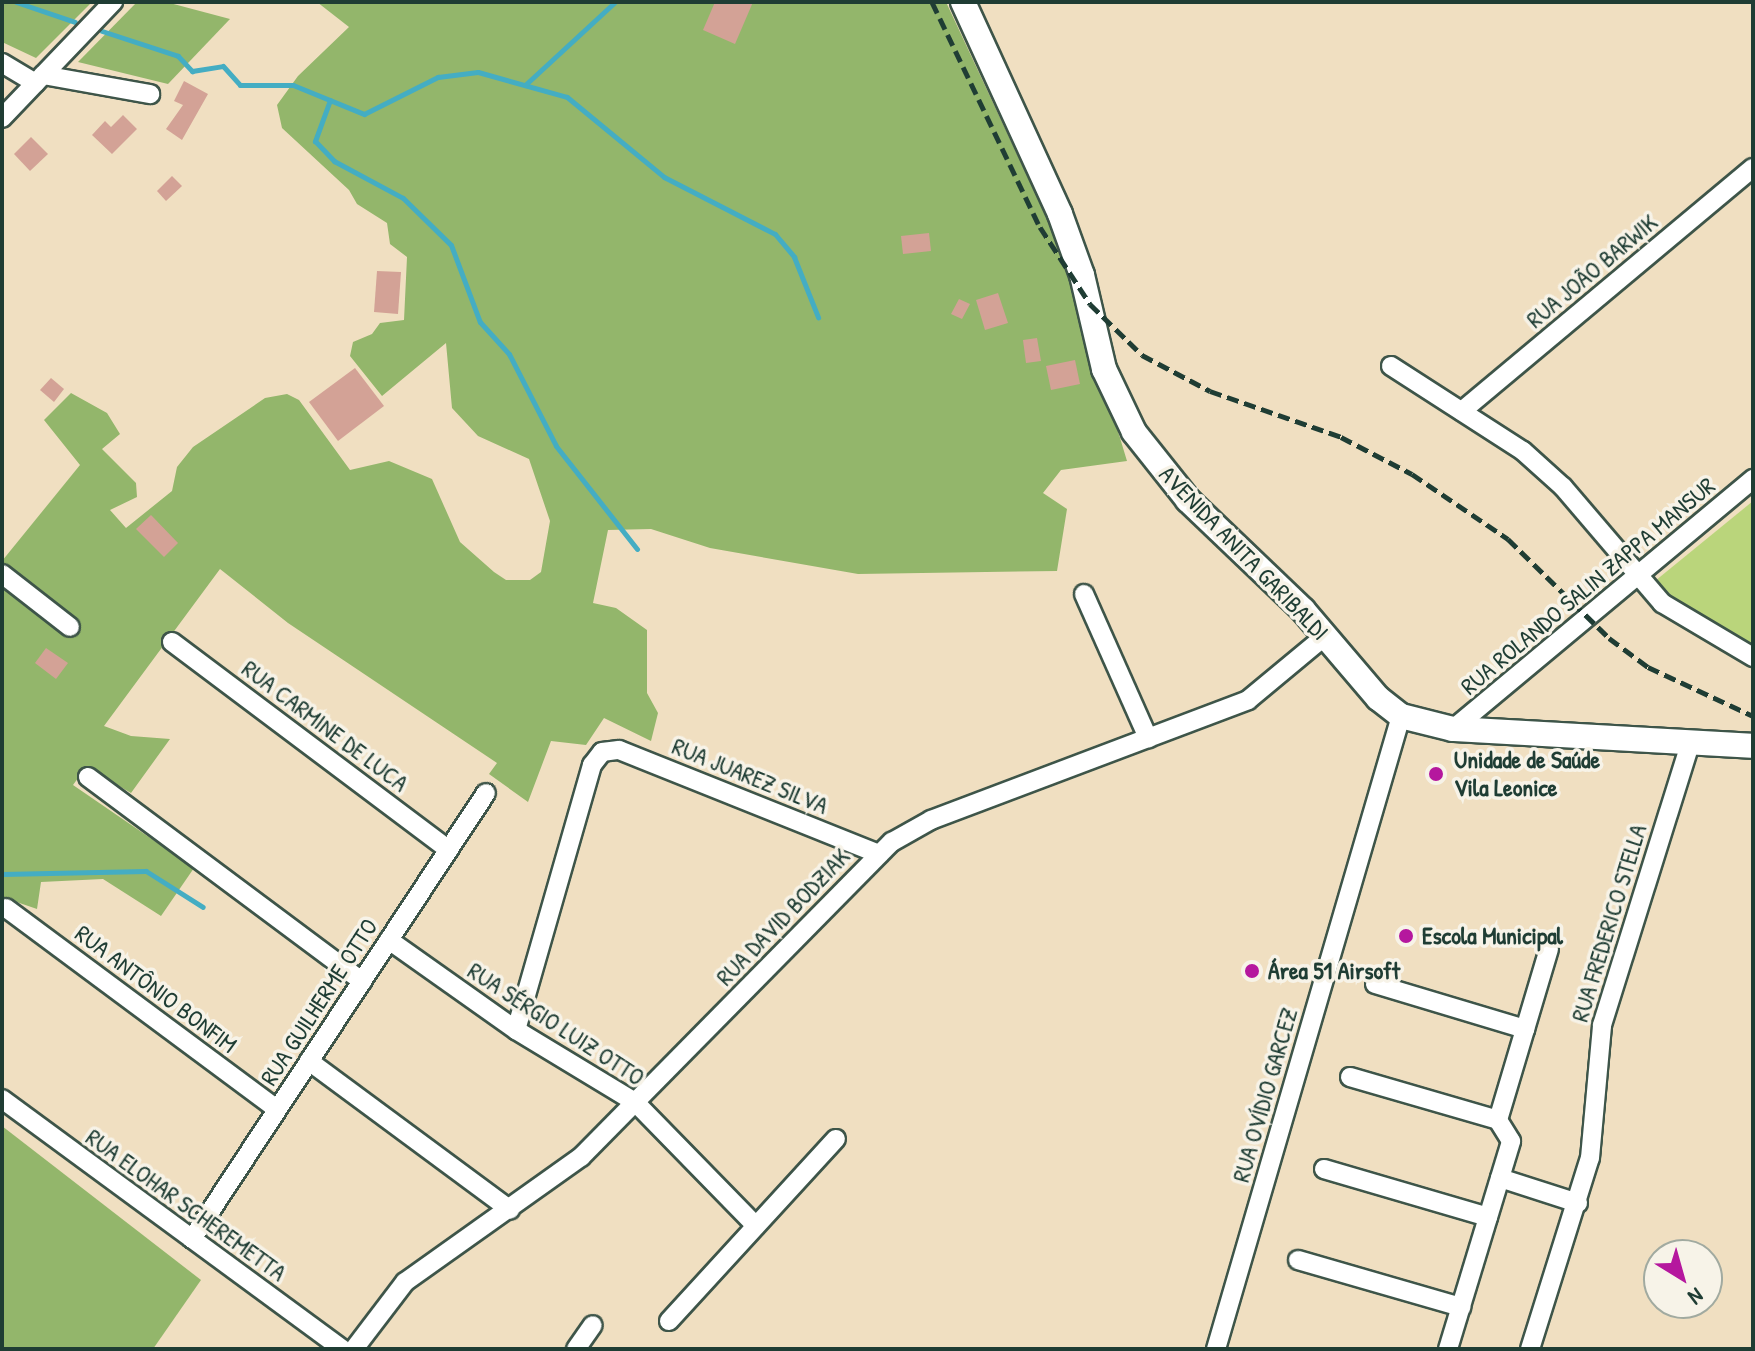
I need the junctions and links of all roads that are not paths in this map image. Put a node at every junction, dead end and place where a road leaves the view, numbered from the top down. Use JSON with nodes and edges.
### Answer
{"nodes":[{"id":1,"x":113,"y":2,"type":"edge"},
{"id":2,"x":963,"y":2,"type":"edge"},
{"id":3,"x":2,"y":63,"type":"edge"},
{"id":4,"x":39,"y":79,"type":"junction"},
{"id":5,"x":150,"y":94,"type":"dead end"},
{"id":6,"x":2,"y":118,"type":"edge"},
{"id":7,"x":1753,"y":168,"type":"edge"},
{"id":8,"x":1391,"y":366,"type":"dead end"},
{"id":9,"x":1462,"y":411,"type":"junction"},
{"id":10,"x":1753,"y":479,"type":"edge"},
{"id":11,"x":2,"y":574,"type":"edge"},
{"id":12,"x":1636,"y":577,"type":"junction"},
{"id":13,"x":1084,"y":594,"type":"dead end"},
{"id":14,"x":70,"y":627,"type":"dead end"},
{"id":15,"x":1325,"y":636,"type":"junction"},
{"id":16,"x":172,"y":642,"type":"dead end"},
{"id":17,"x":1753,"y":657,"type":"edge"},
{"id":18,"x":1401,"y":716,"type":"junction"},
{"id":19,"x":1453,"y":729,"type":"junction"},
{"id":20,"x":1148,"y":738,"type":"junction"},
{"id":21,"x":1690,"y":745,"type":"junction"},
{"id":22,"x":1753,"y":746,"type":"edge"},
{"id":23,"x":88,"y":777,"type":"dead end"},
{"id":24,"x":486,"y":793,"type":"dead end"},
{"id":25,"x":449,"y":850,"type":"junction"},
{"id":26,"x":879,"y":854,"type":"junction"},
{"id":27,"x":6,"y":908,"type":"dead end"},
{"id":28,"x":389,"y":940,"type":"junction"},
{"id":29,"x":1549,"y":949,"type":"dead end"},
{"id":30,"x":362,"y":981,"type":"junction"},
{"id":31,"x":1375,"y":984,"type":"dead end"},
{"id":32,"x":1525,"y":1029,"type":"junction"},
{"id":33,"x":516,"y":1030,"type":"junction"},
{"id":34,"x":309,"y":1061,"type":"junction"},
{"id":35,"x":1350,"y":1077,"type":"dead end"},
{"id":36,"x":2,"y":1099,"type":"edge"},
{"id":37,"x":635,"y":1102,"type":"junction"},
{"id":38,"x":277,"y":1109,"type":"junction"},
{"id":39,"x":1498,"y":1120,"type":"junction"},
{"id":40,"x":836,"y":1139,"type":"dead end"},
{"id":41,"x":1324,"y":1169,"type":"dead end"},
{"id":42,"x":1500,"y":1178,"type":"junction"},
{"id":43,"x":1578,"y":1203,"type":"junction"},
{"id":44,"x":510,"y":1210,"type":"junction"},
{"id":45,"x":1488,"y":1217,"type":"junction"},
{"id":46,"x":756,"y":1226,"type":"junction"},
{"id":47,"x":192,"y":1239,"type":"junction"},
{"id":48,"x":1298,"y":1260,"type":"dead end"},
{"id":49,"x":1461,"y":1307,"type":"junction"},
{"id":50,"x":669,"y":1321,"type":"dead end"},
{"id":51,"x":593,"y":1325,"type":"dead end"},
{"id":52,"x":342,"y":1349,"type":"edge"},
{"id":53,"x":354,"y":1349,"type":"edge"},
{"id":54,"x":576,"y":1349,"type":"edge"},
{"id":55,"x":1216,"y":1349,"type":"edge"},
{"id":56,"x":1448,"y":1349,"type":"edge"},
{"id":57,"x":1530,"y":1349,"type":"edge"}],
"edges":[{"from":1,"to":4,"type":"street"},
{"from":2,"to":15,"type":"main road","name":"AVENIDA ANITA GARIBALDI"},
{"from":3,"to":4,"type":"street"},
{"from":4,"to":5,"type":"street"},
{"from":4,"to":6,"type":"street"},
{"from":7,"to":9,"type":"street","name":"RUA JOÃO BARWIK"},
{"from":8,"to":9,"type":"street"},
{"from":9,"to":12,"type":"street"},
{"from":10,"to":12,"type":"street","name":"RUA ROLANDO SALIN ZAPPA MANSUR"},
{"from":11,"to":14,"type":"street"},
{"from":12,"to":17,"type":"street"},
{"from":12,"to":19,"type":"street","name":"RUA ROLANDO SALIN ZAPPA MANSUR"},
{"from":13,"to":20,"type":"street"},
{"from":15,"to":18,"type":"main road","name":"AVENIDA ANITA GARIBALDI"},
{"from":15,"to":20,"type":"street","name":"RUA DAVID BODZIAK"},
{"from":16,"to":25,"type":"street","name":"RUA CARMINE DE LUCA"},
{"from":18,"to":19,"type":"main road"},
{"from":18,"to":55,"type":"street","name":"RUA OVÍDIO GARCEZ"},
{"from":19,"to":21,"type":"main road"},
{"from":20,"to":26,"type":"street","name":"RUA DAVID BODZIAK"},
{"from":21,"to":22,"type":"main road"},
{"from":21,"to":43,"type":"street","name":"RUA FREDERICO STELLA"},
{"from":23,"to":30,"type":"street"},
{"from":24,"to":25,"type":"street","name":"RUA GUILHERME OTTO"},
{"from":25,"to":28,"type":"street","name":"RUA GUILHERME OTTO"},
{"from":26,"to":33,"type":"street","name":"RUA JUAREZ SILVA"},
{"from":26,"to":37,"type":"street","name":"RUA DAVID BODZIAK"},
{"from":27,"to":38,"type":"street","name":"RUA ANTÔNIO BONFIM"},
{"from":28,"to":30,"type":"street","name":"RUA GUILHERME OTTO"},
{"from":28,"to":33,"type":"street","name":"RUA SÉRGIO LUIZ OTTO"},
{"from":29,"to":32,"type":"street"},
{"from":30,"to":34,"type":"street","name":"RUA GUILHERME OTTO"},
{"from":31,"to":32,"type":"street"},
{"from":32,"to":39,"type":"street"},
{"from":33,"to":37,"type":"street","name":"RUA SÉRGIO LUIZ OTTO"},
{"from":34,"to":38,"type":"street","name":"RUA GUILHERME OTTO"},
{"from":34,"to":44,"type":"street"},
{"from":35,"to":39,"type":"street"},
{"from":36,"to":47,"type":"street","name":"RUA ELOHAR SCHEREMETTA"},
{"from":37,"to":44,"type":"street","name":"RUA DAVID BODZIAK"},
{"from":37,"to":46,"type":"street","name":"RUA SÉRGIO LUIZ OTTO"},
{"from":38,"to":47,"type":"street","name":"RUA GUILHERME OTTO"},
{"from":39,"to":42,"type":"street"},
{"from":40,"to":46,"type":"street"},
{"from":41,"to":45,"type":"street"},
{"from":42,"to":43,"type":"street"},
{"from":42,"to":45,"type":"street"},
{"from":43,"to":57,"type":"street","name":"RUA FREDERICO STELLA"},
{"from":44,"to":53,"type":"street","name":"RUA DAVID BODZIAK"},
{"from":45,"to":49,"type":"street"},
{"from":46,"to":50,"type":"street"},
{"from":47,"to":52,"type":"street","name":"RUA ELOHAR SCHEREMETTA"},
{"from":48,"to":49,"type":"street"},
{"from":49,"to":56,"type":"street"},
{"from":51,"to":54,"type":"street"}]}
